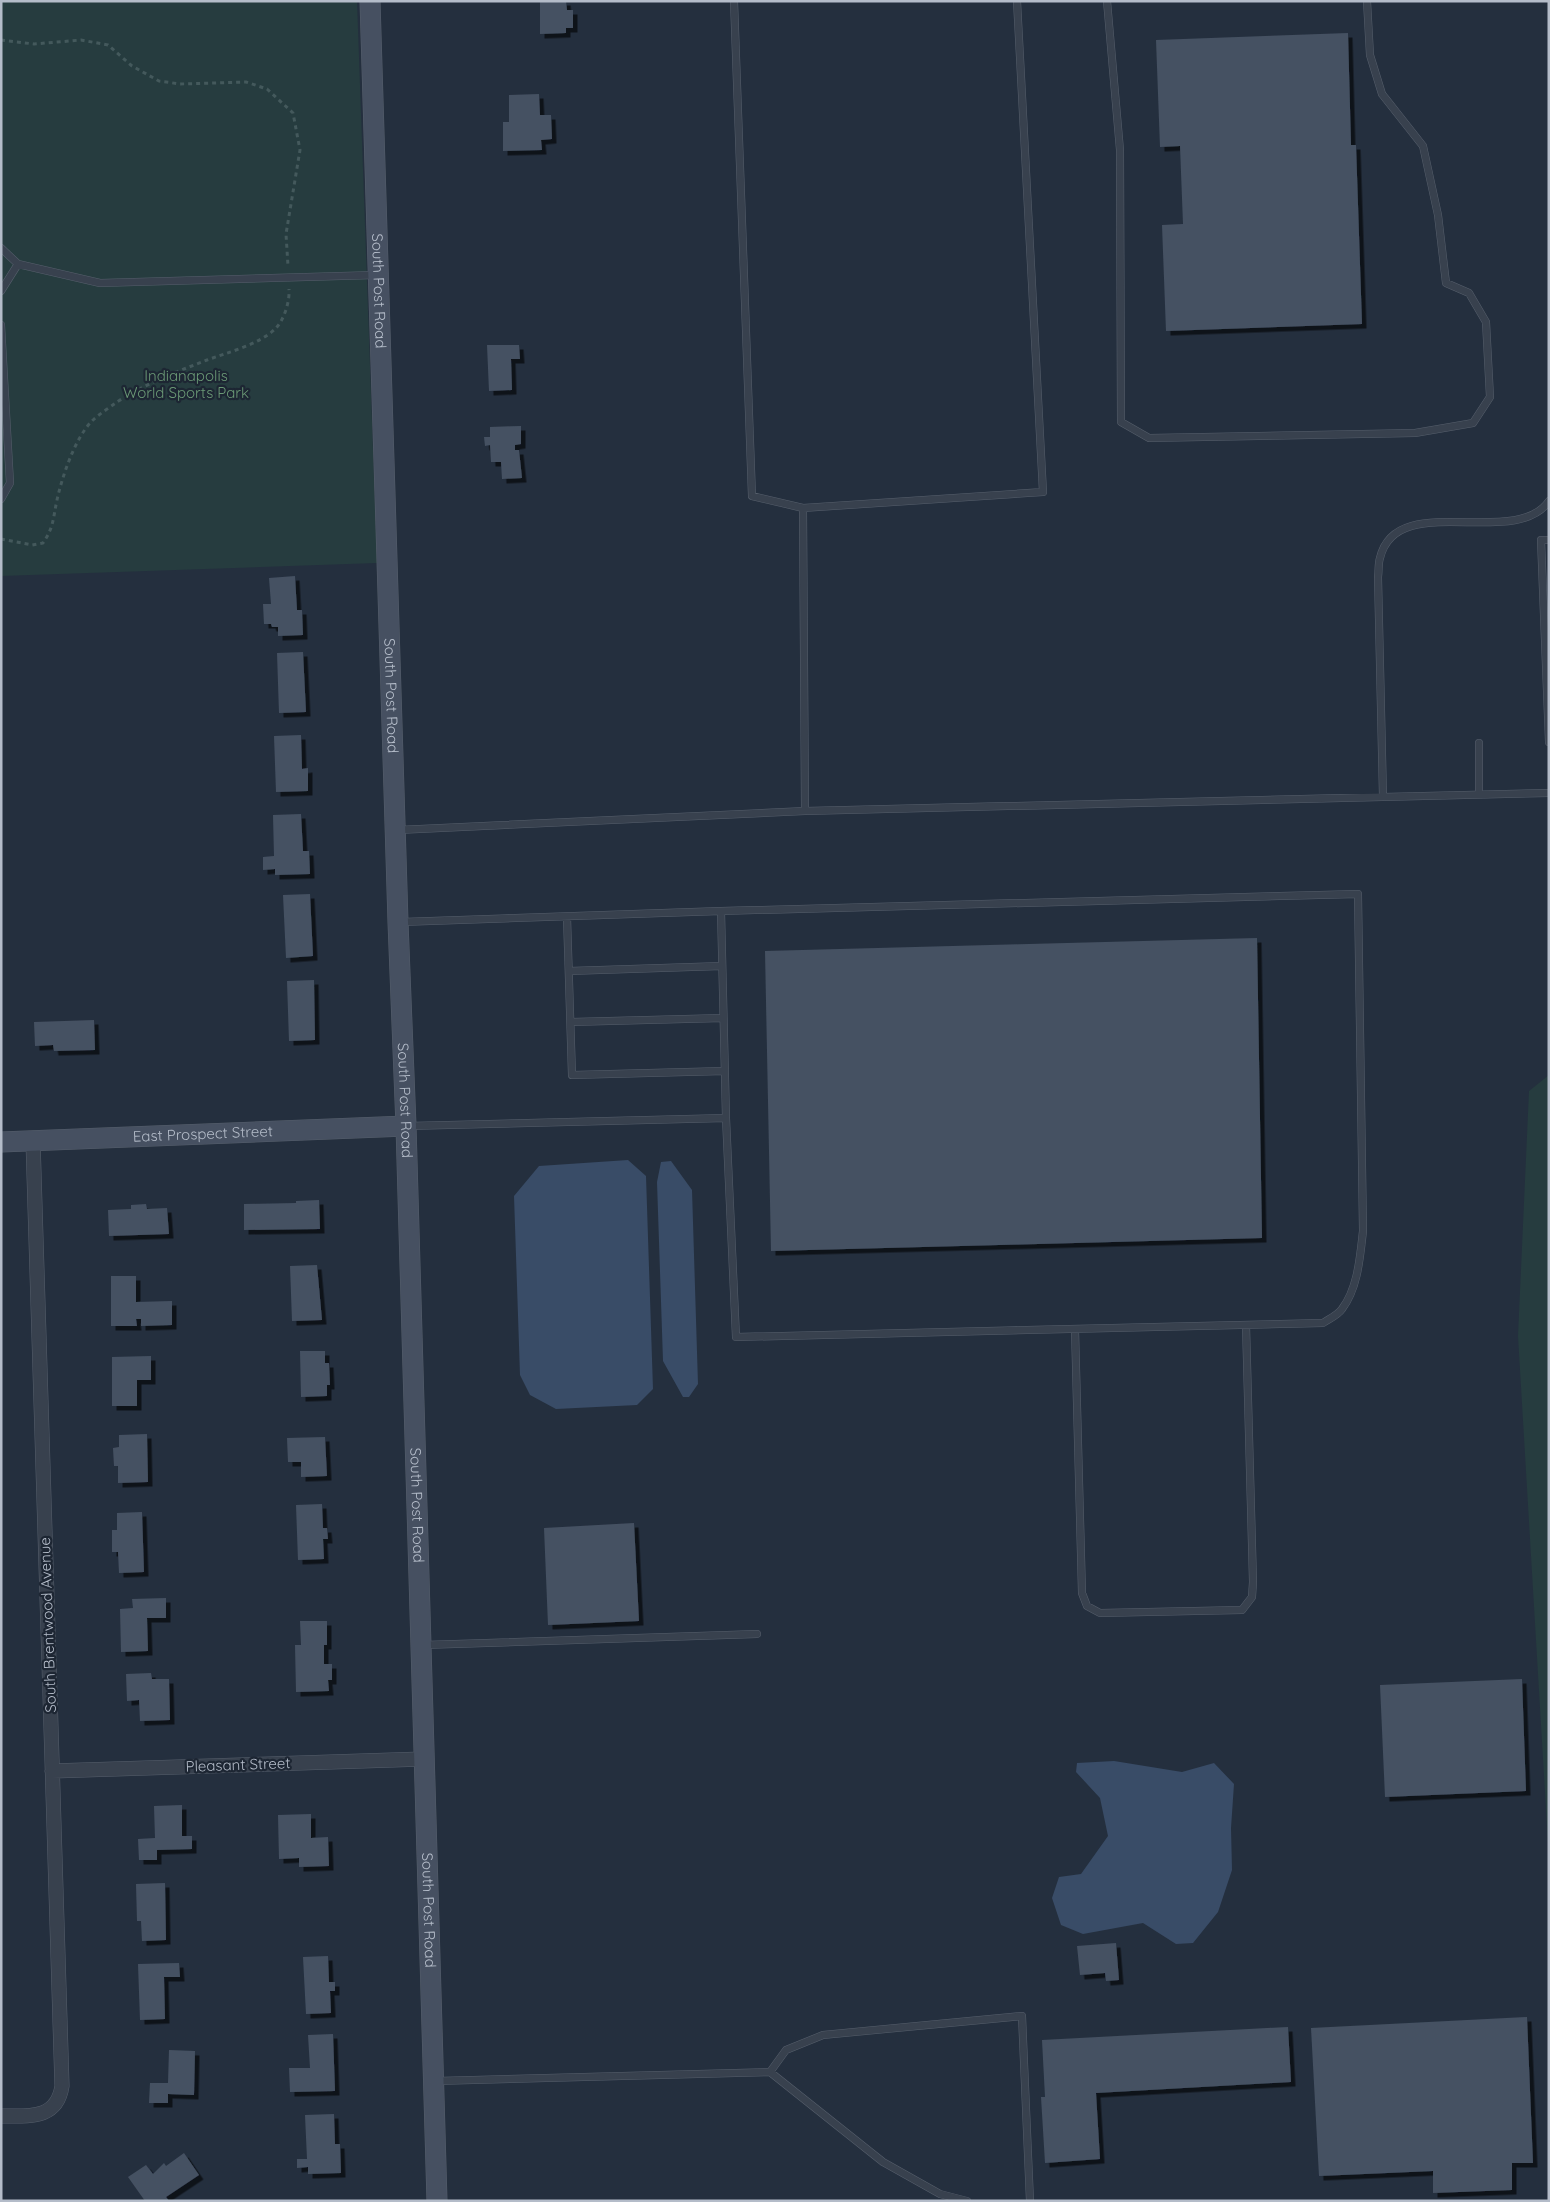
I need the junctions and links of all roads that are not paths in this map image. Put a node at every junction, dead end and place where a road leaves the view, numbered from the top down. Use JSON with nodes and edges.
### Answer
{"nodes":[{"id":1,"x":370,"y":1,"type":"edge"},
{"id":2,"x":734,"y":1,"type":"edge"},
{"id":3,"x":1017,"y":1,"type":"edge"},
{"id":4,"x":1107,"y":1,"type":"edge"},
{"id":5,"x":1366,"y":1,"type":"edge"},
{"id":6,"x":1,"y":248,"type":"edge"},
{"id":7,"x":18,"y":264,"type":"junction"},
{"id":8,"x":378,"y":275,"type":"junction"},
{"id":9,"x":1,"y":291,"type":"edge"},
{"id":10,"x":1,"y":325,"type":"edge"},
{"id":11,"x":1,"y":499,"type":"edge"},
{"id":12,"x":1549,"y":501,"type":"edge"},
{"id":13,"x":803,"y":508,"type":"junction"},
{"id":14,"x":1549,"y":540,"type":"edge"},
{"id":15,"x":1549,"y":742,"type":"edge"},
{"id":16,"x":1479,"y":743,"type":"dead end"},
{"id":17,"x":1549,"y":793,"type":"edge"},
{"id":18,"x":1479,"y":794,"type":"junction"},
{"id":19,"x":1383,"y":797,"type":"junction"},
{"id":20,"x":805,"y":811,"type":"junction"},
{"id":21,"x":395,"y":830,"type":"junction"},
{"id":22,"x":721,"y":911,"type":"junction"},
{"id":23,"x":567,"y":917,"type":"junction"},
{"id":24,"x":398,"y":922,"type":"junction"},
{"id":25,"x":722,"y":966,"type":"junction"},
{"id":26,"x":569,"y":971,"type":"junction"},
{"id":27,"x":723,"y":1018,"type":"junction"},
{"id":28,"x":571,"y":1022,"type":"junction"},
{"id":29,"x":724,"y":1071,"type":"junction"},
{"id":30,"x":726,"y":1118,"type":"junction"},
{"id":31,"x":406,"y":1126,"type":"junction"},
{"id":32,"x":33,"y":1141,"type":"junction"},
{"id":33,"x":1,"y":1142,"type":"edge"},
{"id":34,"x":1246,"y":1325,"type":"junction"},
{"id":35,"x":1075,"y":1329,"type":"junction"},
{"id":36,"x":757,"y":1634,"type":"dead end"},
{"id":37,"x":420,"y":1645,"type":"junction"},
{"id":38,"x":423,"y":1758,"type":"junction"},
{"id":39,"x":52,"y":1771,"type":"junction"},
{"id":40,"x":770,"y":2072,"type":"junction"},
{"id":41,"x":433,"y":2082,"type":"junction"},
{"id":42,"x":1,"y":2116,"type":"edge"},
{"id":43,"x":436,"y":2201,"type":"edge"},
{"id":44,"x":967,"y":2201,"type":"edge"},
{"id":45,"x":1030,"y":2201,"type":"edge"}],
"edges":[{"from":1,"to":8,"type":"main road","name":"South Post Road"},
{"from":2,"to":13,"type":"lane"},
{"from":3,"to":13,"type":"lane"},
{"from":4,"to":5,"type":"lane"},
{"from":6,"to":7,"type":"lane"},
{"from":7,"to":8,"type":"lane"},
{"from":7,"to":9,"type":"lane"},
{"from":8,"to":21,"type":"main road","name":"South Post Road"},
{"from":10,"to":11,"type":"lane"},
{"from":12,"to":19,"type":"lane"},
{"from":13,"to":20,"type":"lane"},
{"from":14,"to":15,"type":"lane"},
{"from":16,"to":18,"type":"lane"},
{"from":17,"to":18,"type":"lane"},
{"from":18,"to":19,"type":"lane"},
{"from":19,"to":20,"type":"lane"},
{"from":20,"to":21,"type":"lane"},
{"from":21,"to":24,"type":"main road","name":"South Post Road"},
{"from":22,"to":23,"type":"lane"},
{"from":22,"to":25,"type":"lane"},
{"from":22,"to":34,"type":"lane"},
{"from":23,"to":24,"type":"lane"},
{"from":23,"to":26,"type":"lane"},
{"from":24,"to":31,"type":"main road","name":"South Post Road"},
{"from":25,"to":26,"type":"lane"},
{"from":25,"to":27,"type":"lane"},
{"from":26,"to":28,"type":"lane"},
{"from":27,"to":28,"type":"lane"},
{"from":27,"to":29,"type":"lane"},
{"from":28,"to":29,"type":"lane"},
{"from":29,"to":30,"type":"lane"},
{"from":30,"to":31,"type":"lane"},
{"from":30,"to":35,"type":"lane"},
{"from":31,"to":32,"type":"main road","name":"East Prospect Street"},
{"from":31,"to":37,"type":"main road","name":"South Post Road"},
{"from":32,"to":33,"type":"main road","name":"East Prospect Street"},
{"from":32,"to":39,"type":"street","name":"South Brentwood Avenue"},
{"from":34,"to":35,"type":"lane"},
{"from":34,"to":35,"type":"lane"},
{"from":36,"to":37,"type":"lane"},
{"from":37,"to":38,"type":"main road","name":"South Post Road"},
{"from":38,"to":39,"type":"street","name":"Pleasant Street"},
{"from":38,"to":41,"type":"main road","name":"South Post Road"},
{"from":39,"to":42,"type":"street","name":"South Brentwood Avenue"},
{"from":40,"to":41,"type":"lane"},
{"from":40,"to":44,"type":"lane"},
{"from":40,"to":45,"type":"lane"},
{"from":41,"to":43,"type":"main road","name":"South Post Road"}]}
